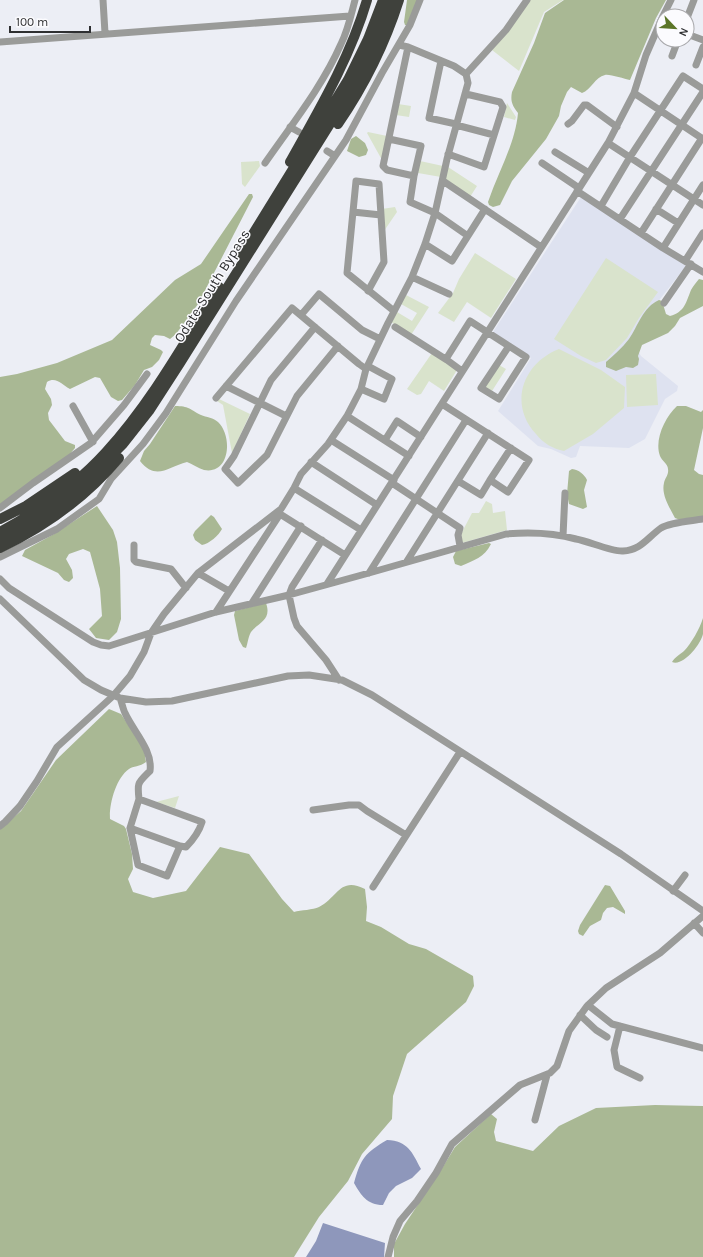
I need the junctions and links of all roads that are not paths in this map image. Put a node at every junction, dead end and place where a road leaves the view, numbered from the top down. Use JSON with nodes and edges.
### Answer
{"nodes":[{"id":1,"x":103,"y":0,"type":"edge"},
{"id":2,"x":355,"y":0,"type":"edge"},
{"id":3,"x":367,"y":0,"type":"edge"},
{"id":4,"x":383,"y":0,"type":"edge"},
{"id":5,"x":391,"y":0,"type":"edge"},
{"id":6,"x":399,"y":0,"type":"edge"},
{"id":7,"x":420,"y":0,"type":"edge"},
{"id":8,"x":527,"y":0,"type":"edge"},
{"id":9,"x":350,"y":16,"type":"junction"},
{"id":10,"x":105,"y":33,"type":"junction"},
{"id":11,"x":655,"y":35,"type":"edge"},
{"id":12,"x":0,"y":42,"type":"edge"},
{"id":13,"x":399,"y":45,"type":"junction"},
{"id":14,"x":408,"y":47,"type":"junction"},
{"id":15,"x":703,"y":47,"type":"edge"},
{"id":16,"x":675,"y":48,"type":"edge"},
{"id":17,"x":672,"y":56,"type":"dead end"},
{"id":18,"x":441,"y":61,"type":"junction"},
{"id":19,"x":696,"y":65,"type":"dead end"},
{"id":20,"x":466,"y":74,"type":"junction"},
{"id":21,"x":703,"y":90,"type":"edge"},
{"id":22,"x":634,"y":93,"type":"junction"},
{"id":23,"x":466,"y":94,"type":"junction"},
{"id":24,"x":340,"y":101,"type":"junction"},
{"id":25,"x":660,"y":111,"type":"junction"},
{"id":26,"x":568,"y":124,"type":"dead end"},
{"id":27,"x":681,"y":124,"type":"junction"},
{"id":28,"x":456,"y":125,"type":"junction"},
{"id":29,"x":617,"y":126,"type":"junction"},
{"id":30,"x":290,"y":127,"type":"junction"},
{"id":31,"x":299,"y":132,"type":"dead end"},
{"id":32,"x":494,"y":135,"type":"junction"},
{"id":33,"x":703,"y":138,"type":"edge"},
{"id":34,"x":389,"y":139,"type":"junction"},
{"id":35,"x":608,"y":143,"type":"junction"},
{"id":36,"x":327,"y":151,"type":"dead end"},
{"id":37,"x":555,"y":152,"type":"dead end"},
{"id":38,"x":448,"y":154,"type":"junction"},
{"id":39,"x":335,"y":156,"type":"junction"},
{"id":40,"x":630,"y":157,"type":"junction"},
{"id":41,"x":265,"y":163,"type":"dead end"},
{"id":42,"x":542,"y":163,"type":"dead end"},
{"id":43,"x":651,"y":171,"type":"junction"},
{"id":44,"x":589,"y":173,"type":"junction"},
{"id":45,"x":414,"y":176,"type":"junction"},
{"id":46,"x":442,"y":181,"type":"junction"},
{"id":47,"x":672,"y":185,"type":"junction"},
{"id":48,"x":703,"y":185,"type":"edge"},
{"id":49,"x":578,"y":189,"type":"junction"},
{"id":50,"x":694,"y":199,"type":"junction"},
{"id":51,"x":703,"y":205,"type":"edge"},
{"id":52,"x":600,"y":206,"type":"junction"},
{"id":53,"x":485,"y":209,"type":"junction"},
{"id":54,"x":656,"y":209,"type":"junction"},
{"id":55,"x":353,"y":212,"type":"junction"},
{"id":56,"x":435,"y":213,"type":"junction"},
{"id":57,"x":381,"y":215,"type":"junction"},
{"id":58,"x":620,"y":219,"type":"junction"},
{"id":59,"x":678,"y":223,"type":"junction"},
{"id":60,"x":641,"y":233,"type":"junction"},
{"id":61,"x":703,"y":233,"type":"edge"},
{"id":62,"x":468,"y":236,"type":"junction"},
{"id":63,"x":425,"y":244,"type":"junction"},
{"id":64,"x":541,"y":247,"type":"junction"},
{"id":65,"x":663,"y":248,"type":"junction"},
{"id":66,"x":688,"y":263,"type":"junction"},
{"id":67,"x":237,"y":266,"type":"junction"},
{"id":68,"x":703,"y":272,"type":"edge"},
{"id":69,"x":412,"y":277,"type":"junction"},
{"id":70,"x":368,"y":291,"type":"junction"},
{"id":71,"x":449,"y":294,"type":"dead end"},
{"id":72,"x":664,"y":303,"type":"dead end"},
{"id":73,"x":394,"y":311,"type":"junction"},
{"id":74,"x":301,"y":315,"type":"junction"},
{"id":75,"x":315,"y":327,"type":"junction"},
{"id":76,"x":395,"y":328,"type":"dead end"},
{"id":77,"x":487,"y":332,"type":"junction"},
{"id":78,"x":380,"y":339,"type":"junction"},
{"id":79,"x":338,"y":346,"type":"junction"},
{"id":80,"x":509,"y":346,"type":"junction"},
{"id":81,"x":446,"y":359,"type":"junction"},
{"id":82,"x":367,"y":367,"type":"junction"},
{"id":83,"x":462,"y":371,"type":"junction"},
{"id":84,"x":147,"y":374,"type":"dead end"},
{"id":85,"x":226,"y":386,"type":"junction"},
{"id":86,"x":361,"y":389,"type":"junction"},
{"id":87,"x":158,"y":391,"type":"junction"},
{"id":88,"x":216,"y":398,"type":"dead end"},
{"id":89,"x":260,"y":403,"type":"junction"},
{"id":90,"x":442,"y":404,"type":"junction"},
{"id":91,"x":73,"y":406,"type":"dead end"},
{"id":92,"x":286,"y":416,"type":"junction"},
{"id":93,"x":347,"y":416,"type":"junction"},
{"id":94,"x":466,"y":420,"type":"junction"},
{"id":95,"x":488,"y":433,"type":"junction"},
{"id":96,"x":421,"y":437,"type":"junction"},
{"id":97,"x":331,"y":440,"type":"junction"},
{"id":98,"x":385,"y":440,"type":"junction"},
{"id":99,"x":93,"y":442,"type":"junction"},
{"id":100,"x":511,"y":448,"type":"junction"},
{"id":101,"x":409,"y":456,"type":"junction"},
{"id":102,"x":311,"y":462,"type":"junction"},
{"id":103,"x":490,"y":480,"type":"junction"},
{"id":104,"x":393,"y":481,"type":"junction"},
{"id":105,"x":458,"y":481,"type":"junction"},
{"id":106,"x":294,"y":488,"type":"junction"},
{"id":107,"x":565,"y":493,"type":"dead end"},
{"id":108,"x":416,"y":499,"type":"junction"},
{"id":109,"x":377,"y":505,"type":"junction"},
{"id":110,"x":0,"y":508,"type":"edge"},
{"id":111,"x":279,"y":512,"type":"junction"},
{"id":112,"x":438,"y":513,"type":"junction"},
{"id":113,"x":0,"y":519,"type":"edge"},
{"id":114,"x":703,"y":519,"type":"edge"},
{"id":115,"x":301,"y":526,"type":"junction"},
{"id":116,"x":361,"y":530,"type":"junction"},
{"id":117,"x":0,"y":532,"type":"edge"},
{"id":118,"x":563,"y":536,"type":"junction"},
{"id":119,"x":0,"y":540,"type":"edge"},
{"id":120,"x":322,"y":540,"type":"junction"},
{"id":121,"x":134,"y":545,"type":"dead end"},
{"id":122,"x":460,"y":546,"type":"junction"},
{"id":123,"x":0,"y":548,"type":"edge"},
{"id":124,"x":345,"y":555,"type":"junction"},
{"id":125,"x":0,"y":558,"type":"edge"},
{"id":126,"x":407,"y":561,"type":"junction"},
{"id":127,"x":198,"y":573,"type":"junction"},
{"id":128,"x":369,"y":573,"type":"junction"},
{"id":129,"x":0,"y":579,"type":"edge"},
{"id":130,"x":327,"y":584,"type":"junction"},
{"id":131,"x":186,"y":588,"type":"junction"},
{"id":132,"x":229,"y":591,"type":"junction"},
{"id":133,"x":289,"y":595,"type":"junction"},
{"id":134,"x":0,"y":599,"type":"edge"},
{"id":135,"x":252,"y":603,"type":"junction"},
{"id":136,"x":216,"y":612,"type":"junction"},
{"id":137,"x":151,"y":633,"type":"junction"},
{"id":138,"x":339,"y":680,"type":"junction"},
{"id":139,"x":117,"y":697,"type":"junction"},
{"id":140,"x":460,"y":752,"type":"junction"},
{"id":141,"x":139,"y":799,"type":"junction"},
{"id":142,"x":314,"y":810,"type":"dead end"},
{"id":143,"x":0,"y":826,"type":"edge"},
{"id":144,"x":130,"y":828,"type":"junction"},
{"id":145,"x":406,"y":835,"type":"junction"},
{"id":146,"x":180,"y":846,"type":"junction"},
{"id":147,"x":685,"y":875,"type":"dead end"},
{"id":148,"x":373,"y":887,"type":"dead end"},
{"id":149,"x":673,"y":891,"type":"junction"},
{"id":150,"x":703,"y":912,"type":"edge"},
{"id":151,"x":703,"y":916,"type":"edge"},
{"id":152,"x":694,"y":923,"type":"junction"},
{"id":153,"x":703,"y":933,"type":"edge"},
{"id":154,"x":588,"y":1005,"type":"junction"},
{"id":155,"x":580,"y":1015,"type":"junction"},
{"id":156,"x":620,"y":1026,"type":"junction"},
{"id":157,"x":607,"y":1037,"type":"dead end"},
{"id":158,"x":703,"y":1048,"type":"edge"},
{"id":159,"x":547,"y":1075,"type":"junction"},
{"id":160,"x":640,"y":1078,"type":"dead end"},
{"id":161,"x":535,"y":1120,"type":"dead end"},
{"id":162,"x":388,"y":1257,"type":"edge"}],
"edges":[{"from":1,"to":10,"type":"street"},
{"from":2,"to":9,"type":"street"},
{"from":3,"to":67,"type":"highway"},
{"from":4,"to":24,"type":"highway","name":"Odate-South Bypass"},
{"from":5,"to":24,"type":"highway","name":"Odate-South Bypass"},
{"from":6,"to":67,"type":"highway"},
{"from":7,"to":13,"type":"street"},
{"from":8,"to":20,"type":"street"},
{"from":9,"to":10,"type":"street"},
{"from":9,"to":30,"type":"street"},
{"from":10,"to":12,"type":"street"},
{"from":11,"to":22,"type":"street"},
{"from":13,"to":14,"type":"street"},
{"from":13,"to":39,"type":"street"},
{"from":14,"to":18,"type":"street"},
{"from":14,"to":34,"type":"street"},
{"from":15,"to":19,"type":"street"},
{"from":16,"to":17,"type":"street"},
{"from":18,"to":20,"type":"street"},
{"from":18,"to":28,"type":"street"},
{"from":20,"to":23,"type":"street"},
{"from":21,"to":25,"type":"street"},
{"from":21,"to":27,"type":"street"},
{"from":22,"to":25,"type":"street"},
{"from":22,"to":29,"type":"street"},
{"from":23,"to":28,"type":"street"},
{"from":23,"to":32,"type":"street"},
{"from":24,"to":67,"type":"highway","name":"Odate-South Bypass"},
{"from":25,"to":27,"type":"street"},
{"from":25,"to":40,"type":"street"},
{"from":26,"to":29,"type":"street"},
{"from":27,"to":33,"type":"street"},
{"from":27,"to":43,"type":"street"},
{"from":28,"to":32,"type":"street"},
{"from":28,"to":38,"type":"street"},
{"from":29,"to":35,"type":"street"},
{"from":30,"to":31,"type":"street"},
{"from":30,"to":41,"type":"street"},
{"from":32,"to":38,"type":"street"},
{"from":33,"to":47,"type":"street"},
{"from":34,"to":45,"type":"street"},
{"from":34,"to":45,"type":"street"},
{"from":35,"to":40,"type":"street"},
{"from":35,"to":44,"type":"street"},
{"from":36,"to":39,"type":"street"},
{"from":37,"to":44,"type":"street"},
{"from":38,"to":46,"type":"street"},
{"from":39,"to":125,"type":"street"},
{"from":40,"to":43,"type":"street"},
{"from":40,"to":52,"type":"street"},
{"from":42,"to":49,"type":"street"},
{"from":43,"to":47,"type":"street"},
{"from":43,"to":58,"type":"street"},
{"from":44,"to":49,"type":"street"},
{"from":45,"to":56,"type":"street"},
{"from":46,"to":53,"type":"street"},
{"from":46,"to":56,"type":"street"},
{"from":47,"to":50,"type":"street"},
{"from":47,"to":54,"type":"street"},
{"from":48,"to":50,"type":"street"},
{"from":49,"to":52,"type":"street"},
{"from":49,"to":64,"type":"street"},
{"from":50,"to":51,"type":"street"},
{"from":50,"to":59,"type":"street"},
{"from":52,"to":58,"type":"street"},
{"from":53,"to":62,"type":"street"},
{"from":53,"to":64,"type":"street"},
{"from":54,"to":59,"type":"street"},
{"from":54,"to":60,"type":"street"},
{"from":55,"to":57,"type":"street"},
{"from":55,"to":57,"type":"street"},
{"from":55,"to":70,"type":"street"},
{"from":56,"to":62,"type":"street"},
{"from":56,"to":63,"type":"street"},
{"from":57,"to":70,"type":"street"},
{"from":58,"to":60,"type":"street"},
{"from":59,"to":65,"type":"street"},
{"from":60,"to":65,"type":"street"},
{"from":61,"to":66,"type":"street"},
{"from":62,"to":63,"type":"street"},
{"from":63,"to":69,"type":"street"},
{"from":64,"to":77,"type":"street"},
{"from":65,"to":66,"type":"street"},
{"from":66,"to":68,"type":"street"},
{"from":66,"to":72,"type":"street"},
{"from":67,"to":87,"type":"highway","name":"Odate-South Bypass"},
{"from":69,"to":71,"type":"street"},
{"from":69,"to":73,"type":"street"},
{"from":70,"to":73,"type":"street"},
{"from":73,"to":78,"type":"street"},
{"from":74,"to":75,"type":"street"},
{"from":74,"to":78,"type":"street"},
{"from":74,"to":85,"type":"street"},
{"from":75,"to":79,"type":"street"},
{"from":75,"to":89,"type":"street"},
{"from":76,"to":81,"type":"street"},
{"from":77,"to":80,"type":"street"},
{"from":77,"to":81,"type":"street"},
{"from":77,"to":83,"type":"street"},
{"from":78,"to":82,"type":"street"},
{"from":79,"to":82,"type":"street"},
{"from":79,"to":92,"type":"street"},
{"from":80,"to":80,"type":"street"},
{"from":81,"to":83,"type":"street"},
{"from":82,"to":86,"type":"street"},
{"from":82,"to":86,"type":"street"},
{"from":83,"to":90,"type":"street"},
{"from":84,"to":99,"type":"street"},
{"from":85,"to":88,"type":"street"},
{"from":85,"to":89,"type":"street"},
{"from":86,"to":93,"type":"street"},
{"from":87,"to":113,"type":"highway"},
{"from":87,"to":117,"type":"highway","name":"Odate-South Bypass"},
{"from":87,"to":119,"type":"highway","name":"Odate-South Bypass"},
{"from":87,"to":123,"type":"highway"},
{"from":89,"to":92,"type":"street"},
{"from":89,"to":92,"type":"street"},
{"from":90,"to":94,"type":"street"},
{"from":90,"to":96,"type":"street"},
{"from":91,"to":99,"type":"street"},
{"from":93,"to":97,"type":"street"},
{"from":93,"to":98,"type":"street"},
{"from":94,"to":95,"type":"street"},
{"from":94,"to":108,"type":"street"},
{"from":95,"to":100,"type":"street"},
{"from":95,"to":105,"type":"street"},
{"from":96,"to":98,"type":"street"},
{"from":96,"to":101,"type":"street"},
{"from":97,"to":102,"type":"street"},
{"from":97,"to":104,"type":"street"},
{"from":98,"to":101,"type":"street"},
{"from":99,"to":110,"type":"street"},
{"from":100,"to":103,"type":"street"},
{"from":100,"to":103,"type":"street"},
{"from":101,"to":104,"type":"street"},
{"from":102,"to":106,"type":"street"},
{"from":102,"to":109,"type":"street"},
{"from":103,"to":105,"type":"street"},
{"from":104,"to":108,"type":"street"},
{"from":104,"to":109,"type":"street"},
{"from":105,"to":112,"type":"street"},
{"from":106,"to":111,"type":"street"},
{"from":106,"to":116,"type":"street"},
{"from":107,"to":118,"type":"street"},
{"from":108,"to":112,"type":"street"},
{"from":108,"to":128,"type":"street"},
{"from":109,"to":116,"type":"street"},
{"from":111,"to":115,"type":"street"},
{"from":111,"to":127,"type":"street"},
{"from":111,"to":132,"type":"street"},
{"from":112,"to":122,"type":"street"},
{"from":112,"to":126,"type":"street"},
{"from":114,"to":118,"type":"street"},
{"from":115,"to":120,"type":"street"},
{"from":115,"to":135,"type":"street"},
{"from":116,"to":124,"type":"street"},
{"from":118,"to":122,"type":"street"},
{"from":120,"to":124,"type":"street"},
{"from":120,"to":133,"type":"street"},
{"from":121,"to":131,"type":"street"},
{"from":122,"to":126,"type":"street"},
{"from":124,"to":130,"type":"street"},
{"from":126,"to":128,"type":"street"},
{"from":127,"to":131,"type":"street"},
{"from":127,"to":132,"type":"street"},
{"from":128,"to":130,"type":"street"},
{"from":129,"to":137,"type":"street"},
{"from":130,"to":133,"type":"street"},
{"from":131,"to":137,"type":"street"},
{"from":132,"to":136,"type":"street"},
{"from":133,"to":135,"type":"street"},
{"from":133,"to":138,"type":"street"},
{"from":134,"to":139,"type":"street"},
{"from":135,"to":136,"type":"street"},
{"from":136,"to":137,"type":"street"},
{"from":137,"to":139,"type":"street"},
{"from":138,"to":139,"type":"street"},
{"from":138,"to":140,"type":"street"},
{"from":139,"to":141,"type":"street"},
{"from":139,"to":143,"type":"street"},
{"from":140,"to":145,"type":"street"},
{"from":140,"to":149,"type":"street"},
{"from":141,"to":144,"type":"street"},
{"from":141,"to":146,"type":"street"},
{"from":142,"to":145,"type":"street"},
{"from":144,"to":146,"type":"street"},
{"from":144,"to":146,"type":"street"},
{"from":145,"to":148,"type":"street"},
{"from":147,"to":149,"type":"street"},
{"from":149,"to":150,"type":"street"},
{"from":151,"to":152,"type":"street"},
{"from":152,"to":153,"type":"street"},
{"from":152,"to":154,"type":"street"},
{"from":154,"to":155,"type":"street"},
{"from":154,"to":156,"type":"street"},
{"from":155,"to":157,"type":"street"},
{"from":155,"to":159,"type":"street"},
{"from":156,"to":158,"type":"street"},
{"from":156,"to":160,"type":"street"},
{"from":159,"to":161,"type":"street"},
{"from":159,"to":162,"type":"street"}]}
